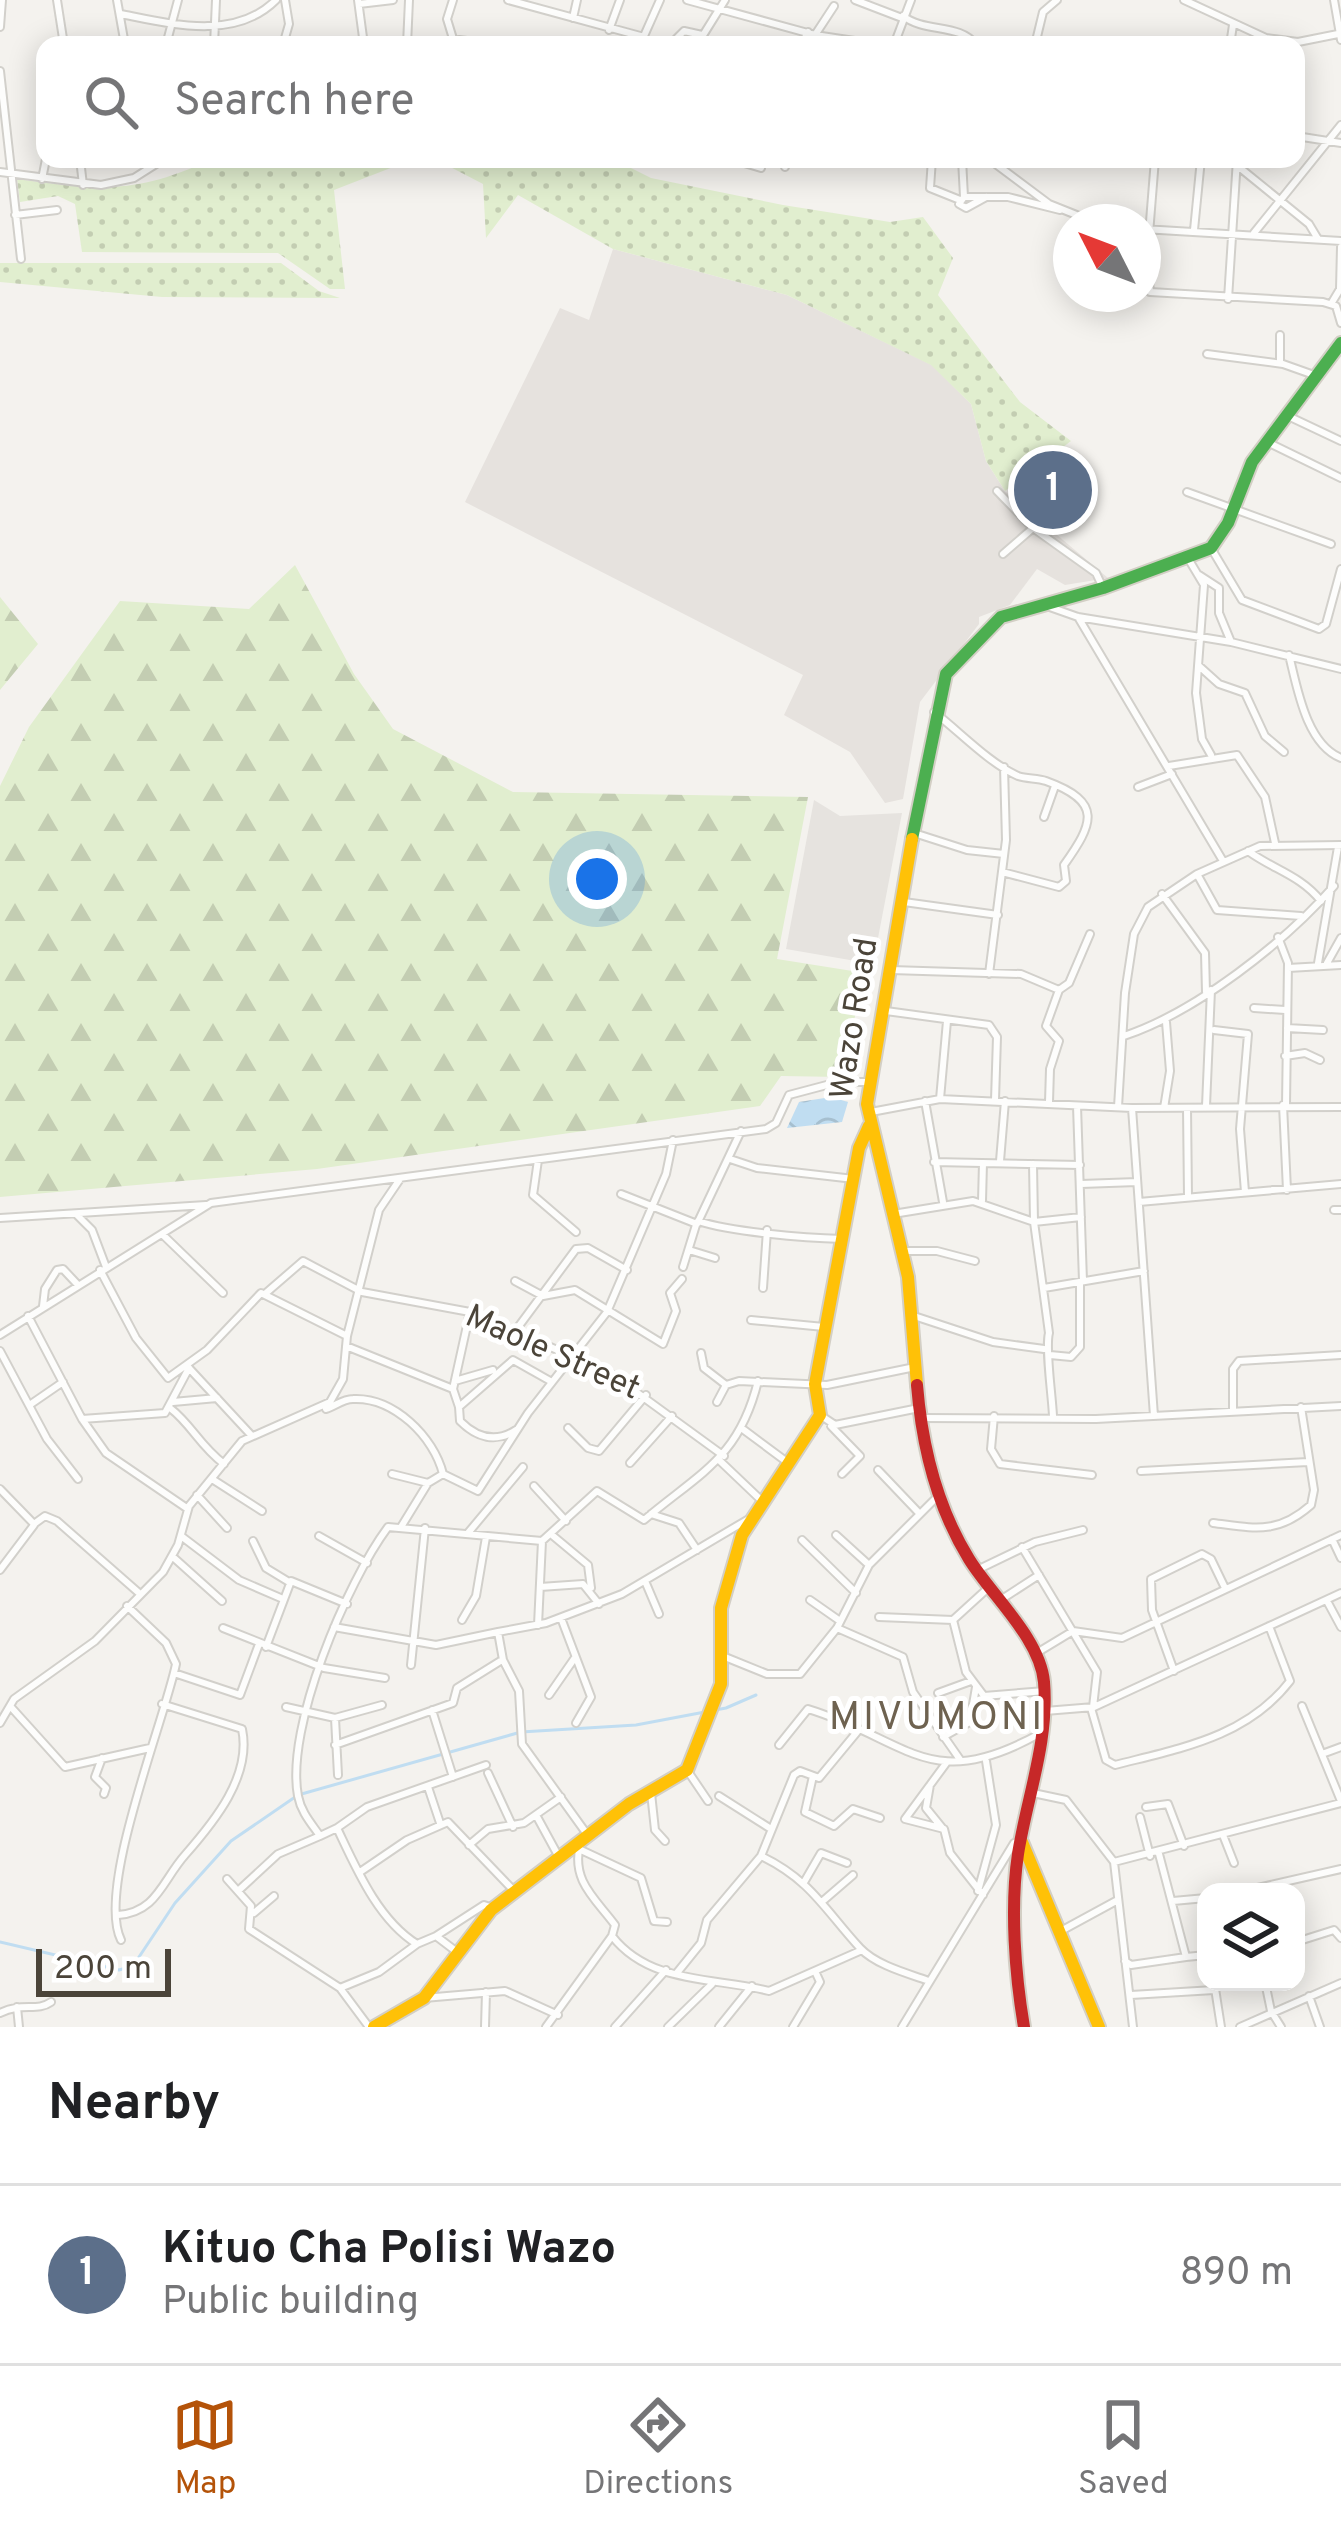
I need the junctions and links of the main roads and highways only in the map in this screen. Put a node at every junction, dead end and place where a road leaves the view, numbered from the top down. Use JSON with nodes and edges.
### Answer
{"nodes":[{"id":1,"x":1341,"y":343,"type":"edge"},
{"id":2,"x":868,"y":1119,"type":"junction"},
{"id":3,"x":1021,"y":1840,"type":"junction"},
{"id":4,"x":372,"y":2027,"type":"edge"},
{"id":5,"x":1024,"y":2027,"type":"edge"},
{"id":6,"x":1099,"y":2027,"type":"edge"}],
"edges":[{"from":1,"to":2,"type":"main road","name":"Wazo Road"},
{"from":2,"to":3,"type":"main road","name":"Wazo Road"},
{"from":2,"to":4,"type":"main road"},
{"from":3,"to":5,"type":"main road","name":"Wazo Road"},
{"from":3,"to":6,"type":"main road"}]}
